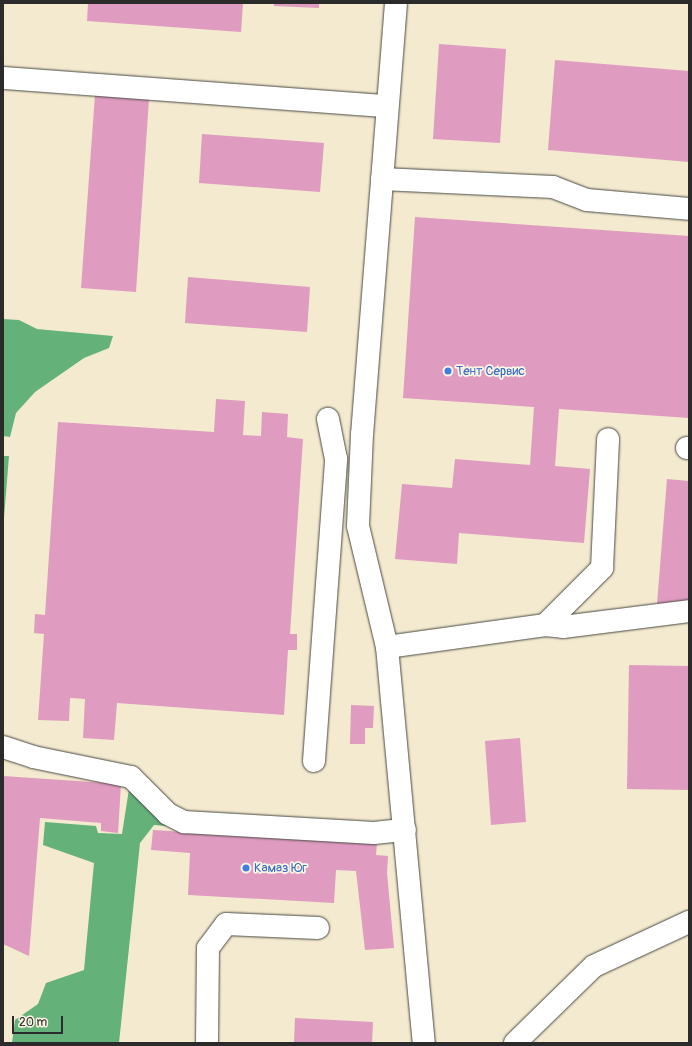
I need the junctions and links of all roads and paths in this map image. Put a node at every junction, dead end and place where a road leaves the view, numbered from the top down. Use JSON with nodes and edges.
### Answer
{"nodes":[{"id":1,"x":396,"y":3,"type":"edge"},
{"id":2,"x":3,"y":78,"type":"edge"},
{"id":3,"x":386,"y":106,"type":"junction"},
{"id":4,"x":382,"y":179,"type":"junction"},
{"id":5,"x":689,"y":209,"type":"edge"},
{"id":6,"x":328,"y":419,"type":"dead end"},
{"id":7,"x":608,"y":438,"type":"dead end"},
{"id":8,"x":689,"y":610,"type":"edge"},
{"id":9,"x":545,"y":625,"type":"junction"},
{"id":10,"x":387,"y":647,"type":"junction"},
{"id":11,"x":3,"y":747,"type":"edge"},
{"id":12,"x":314,"y":762,"type":"dead end"},
{"id":13,"x":405,"y":830,"type":"junction"},
{"id":14,"x":689,"y":922,"type":"edge"},
{"id":15,"x":318,"y":928,"type":"dead end"},
{"id":16,"x":207,"y":1043,"type":"edge"},
{"id":17,"x":424,"y":1043,"type":"edge"},
{"id":18,"x":515,"y":1043,"type":"edge"}],
"edges":[{"from":1,"to":3,"type":"lane"},
{"from":2,"to":3,"type":"lane"},
{"from":3,"to":4,"type":"lane"},
{"from":4,"to":5,"type":"lane"},
{"from":4,"to":10,"type":"lane"},
{"from":6,"to":12,"type":"lane"},
{"from":7,"to":9,"type":"lane"},
{"from":8,"to":9,"type":"lane"},
{"from":9,"to":10,"type":"lane"},
{"from":10,"to":13,"type":"lane"},
{"from":11,"to":13,"type":"lane"},
{"from":13,"to":17,"type":"lane"},
{"from":14,"to":18,"type":"lane"},
{"from":15,"to":16,"type":"lane"}]}
